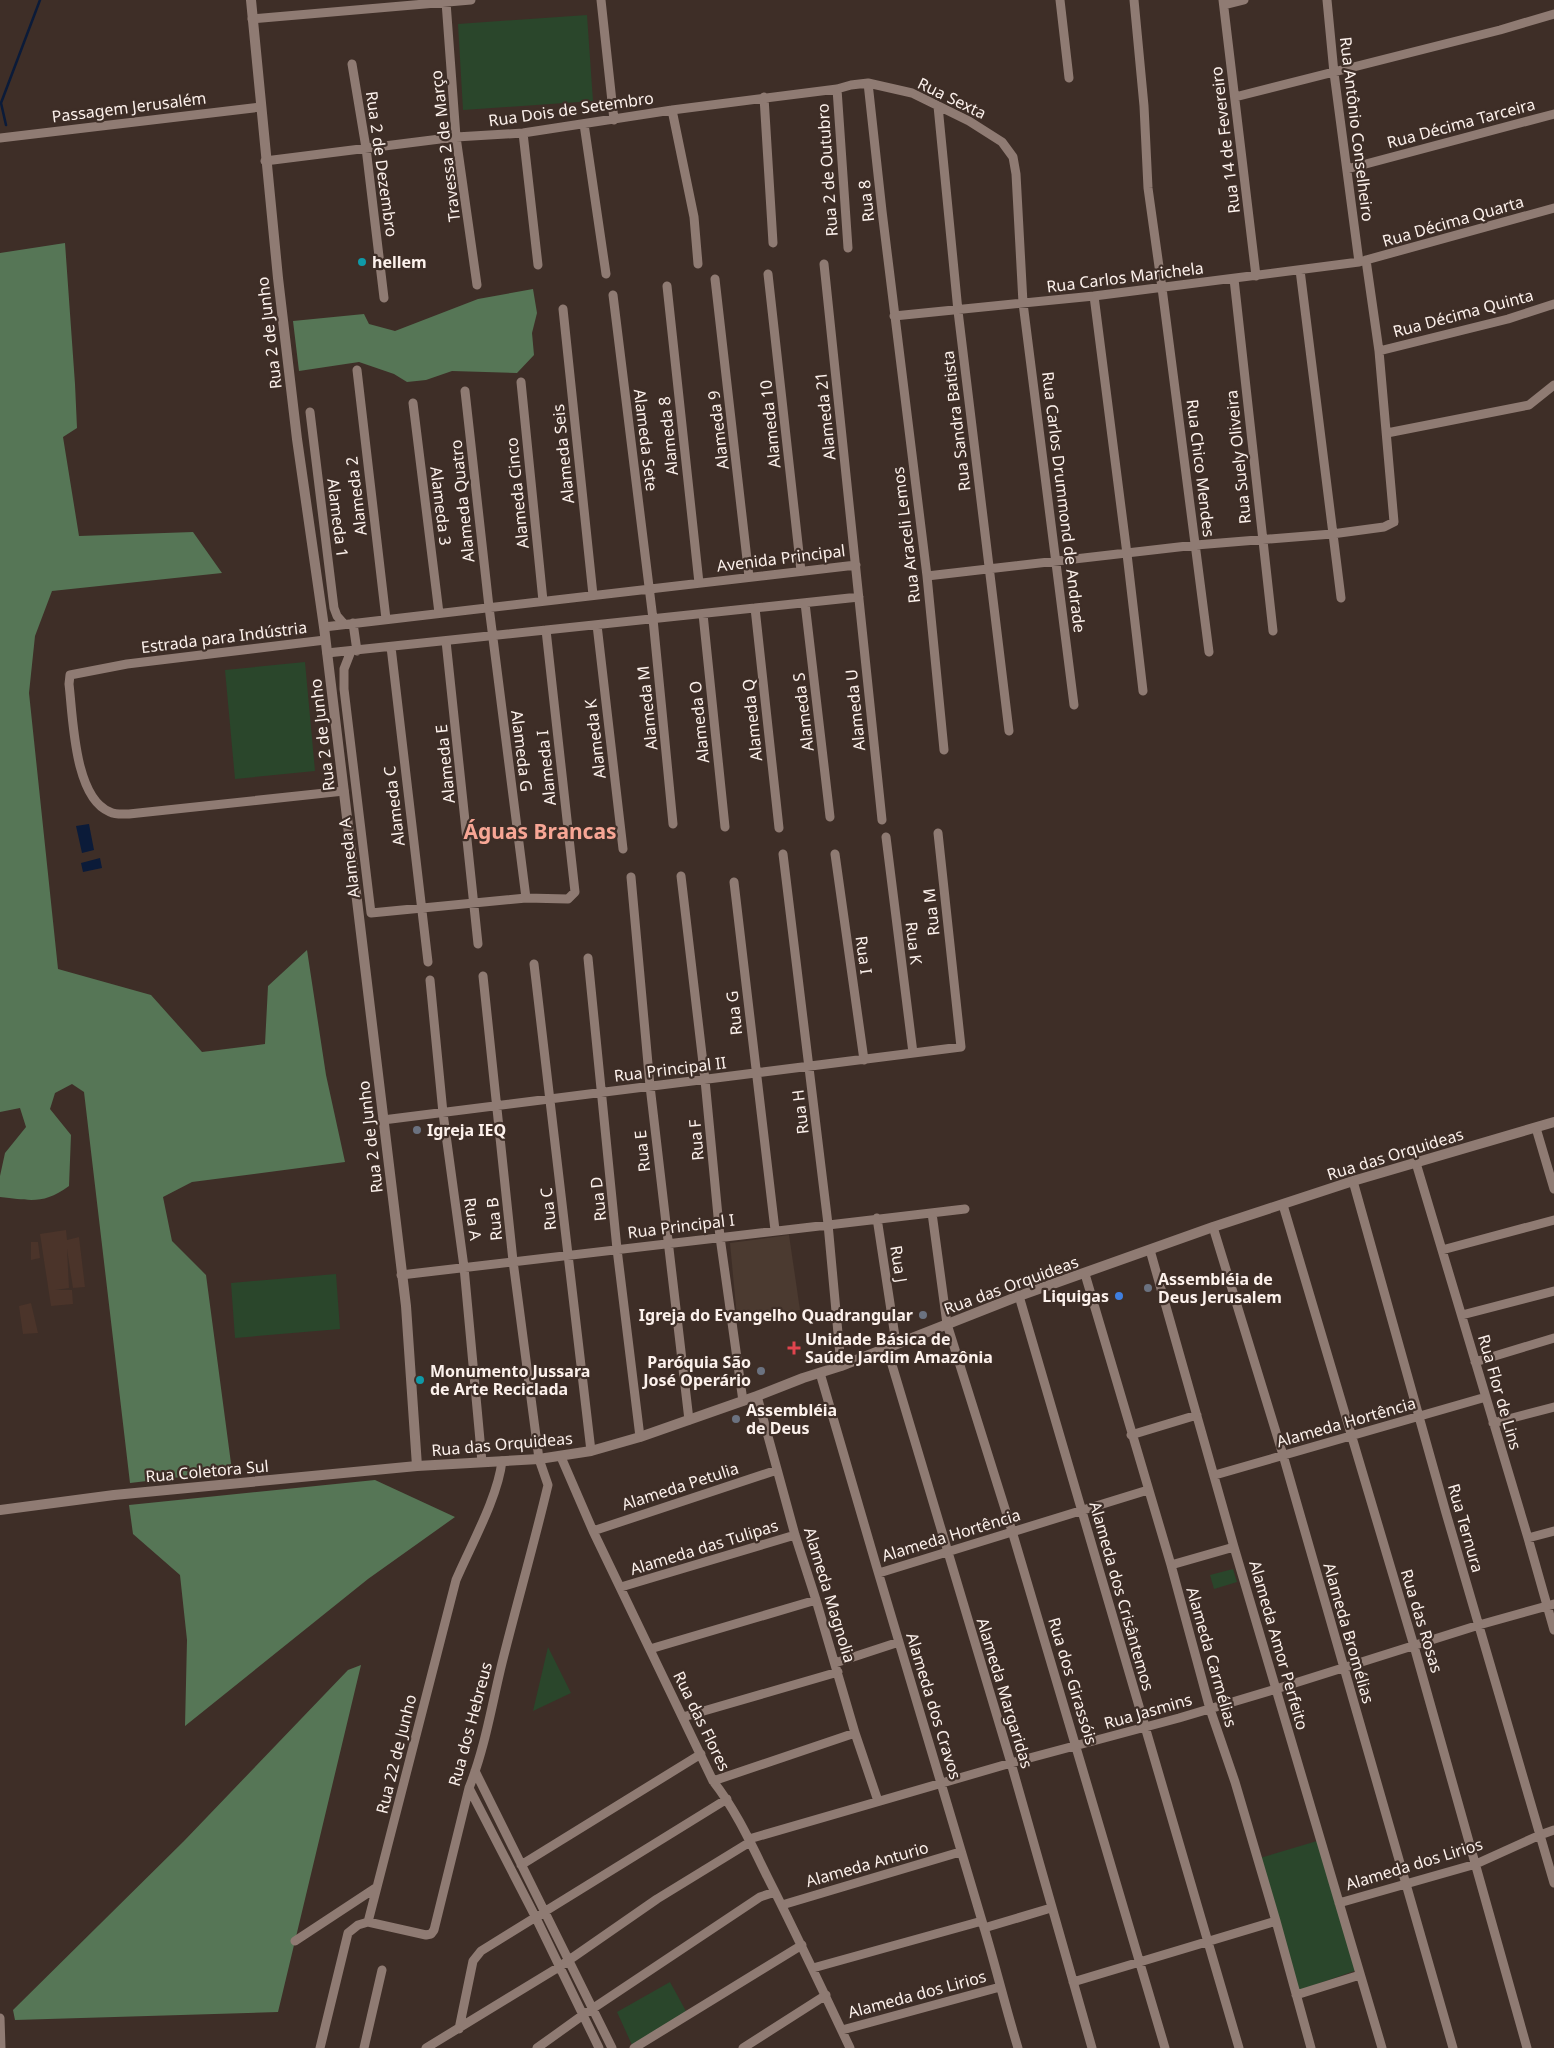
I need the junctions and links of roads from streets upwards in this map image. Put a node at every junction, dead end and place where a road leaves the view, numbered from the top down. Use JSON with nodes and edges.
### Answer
{"nodes":[{"id":1,"x":251,"y":0,"type":"edge"},
{"id":2,"x":471,"y":0,"type":"edge"},
{"id":3,"x":601,"y":0,"type":"edge"},
{"id":4,"x":1060,"y":0,"type":"edge"},
{"id":5,"x":1134,"y":0,"type":"edge"},
{"id":6,"x":1244,"y":0,"type":"edge"},
{"id":7,"x":1327,"y":0,"type":"edge"},
{"id":8,"x":428,"y":1,"type":"edge"},
{"id":9,"x":446,"y":2,"type":"junction"},
{"id":10,"x":1224,"y":2,"type":"edge"},
{"id":11,"x":1554,"y":14,"type":"edge"},
{"id":12,"x":252,"y":19,"type":"junction"},
{"id":13,"x":352,"y":64,"type":"dead end"},
{"id":14,"x":1334,"y":73,"type":"junction"},
{"id":15,"x":1069,"y":78,"type":"dead end"},
{"id":16,"x":868,"y":83,"type":"junction"},
{"id":17,"x":851,"y":85,"type":"joint"},
{"id":18,"x":837,"y":89,"type":"junction"},
{"id":19,"x":764,"y":97,"type":"junction"},
{"id":20,"x":1235,"y":97,"type":"junction"},
{"id":21,"x":938,"y":106,"type":"junction"},
{"id":22,"x":261,"y":107,"type":"junction"},
{"id":23,"x":672,"y":110,"type":"junction"},
{"id":24,"x":1554,"y":114,"type":"edge"},
{"id":25,"x":614,"y":120,"type":"junction"},
{"id":26,"x":584,"y":124,"type":"junction"},
{"id":27,"x":523,"y":133,"type":"junction"},
{"id":28,"x":456,"y":137,"type":"junction"},
{"id":29,"x":0,"y":138,"type":"edge"},
{"id":30,"x":366,"y":148,"type":"junction"},
{"id":31,"x":265,"y":161,"type":"junction"},
{"id":32,"x":1347,"y":169,"type":"junction"},
{"id":33,"x":1554,"y":208,"type":"edge"},
{"id":34,"x":773,"y":243,"type":"dead end"},
{"id":35,"x":848,"y":248,"type":"dead end"},
{"id":36,"x":1362,"y":261,"type":"junction"},
{"id":37,"x":698,"y":264,"type":"dead end"},
{"id":38,"x":824,"y":264,"type":"dead end"},
{"id":39,"x":538,"y":265,"type":"dead end"},
{"id":40,"x":1300,"y":270,"type":"junction"},
{"id":41,"x":606,"y":274,"type":"dead end"},
{"id":42,"x":768,"y":274,"type":"dead end"},
{"id":43,"x":1256,"y":276,"type":"junction"},
{"id":44,"x":715,"y":279,"type":"dead end"},
{"id":45,"x":1234,"y":279,"type":"junction"},
{"id":46,"x":477,"y":286,"type":"dead end"},
{"id":47,"x":667,"y":286,"type":"dead end"},
{"id":48,"x":1162,"y":288,"type":"junction"},
{"id":49,"x":613,"y":295,"type":"dead end"},
{"id":50,"x":1094,"y":296,"type":"junction"},
{"id":51,"x":384,"y":298,"type":"dead end"},
{"id":52,"x":1024,"y":303,"type":"junction"},
{"id":53,"x":1554,"y":304,"type":"edge"},
{"id":54,"x":563,"y":309,"type":"dead end"},
{"id":55,"x":958,"y":311,"type":"junction"},
{"id":56,"x":894,"y":316,"type":"junction"},
{"id":57,"x":1379,"y":351,"type":"junction"},
{"id":58,"x":357,"y":370,"type":"dead end"},
{"id":59,"x":520,"y":382,"type":"dead end"},
{"id":60,"x":1554,"y":385,"type":"edge"},
{"id":61,"x":465,"y":391,"type":"dead end"},
{"id":62,"x":413,"y":403,"type":"dead end"},
{"id":63,"x":310,"y":412,"type":"dead end"},
{"id":64,"x":1388,"y":433,"type":"junction"},
{"id":65,"x":1332,"y":534,"type":"junction"},
{"id":66,"x":1263,"y":539,"type":"junction"},
{"id":67,"x":1196,"y":545,"type":"junction"},
{"id":68,"x":1127,"y":554,"type":"junction"},
{"id":69,"x":1057,"y":562,"type":"junction"},
{"id":70,"x":856,"y":565,"type":"junction"},
{"id":71,"x":990,"y":569,"type":"junction"},
{"id":72,"x":801,"y":571,"type":"junction"},
{"id":73,"x":927,"y":576,"type":"junction"},
{"id":74,"x":749,"y":577,"type":"junction"},
{"id":75,"x":699,"y":583,"type":"junction"},
{"id":76,"x":650,"y":589,"type":"junction"},
{"id":77,"x":593,"y":595,"type":"junction"},
{"id":78,"x":859,"y":597,"type":"junction"},
{"id":79,"x":1341,"y":598,"type":"dead end"},
{"id":80,"x":543,"y":601,"type":"junction"},
{"id":81,"x":805,"y":603,"type":"junction"},
{"id":82,"x":489,"y":607,"type":"junction"},
{"id":83,"x":755,"y":608,"type":"junction"},
{"id":84,"x":439,"y":613,"type":"junction"},
{"id":85,"x":703,"y":614,"type":"junction"},
{"id":86,"x":653,"y":619,"type":"junction"},
{"id":87,"x":386,"y":620,"type":"junction"},
{"id":88,"x":349,"y":624,"type":"junction"},
{"id":89,"x":597,"y":625,"type":"junction"},
{"id":90,"x":324,"y":627,"type":"junction"},
{"id":91,"x":546,"y":630,"type":"junction"},
{"id":92,"x":1273,"y":631,"type":"dead end"},
{"id":93,"x":493,"y":636,"type":"junction"},
{"id":94,"x":325,"y":640,"type":"junction"},
{"id":95,"x":446,"y":641,"type":"junction"},
{"id":96,"x":391,"y":646,"type":"junction"},
{"id":97,"x":354,"y":651,"type":"junction"},
{"id":98,"x":1209,"y":652,"type":"dead end"},
{"id":99,"x":327,"y":653,"type":"junction"},
{"id":100,"x":1142,"y":691,"type":"dead end"},
{"id":101,"x":1074,"y":705,"type":"dead end"},
{"id":102,"x":1009,"y":731,"type":"dead end"},
{"id":103,"x":944,"y":750,"type":"dead end"},
{"id":104,"x":344,"y":792,"type":"junction"},
{"id":105,"x":830,"y":817,"type":"dead end"},
{"id":106,"x":882,"y":820,"type":"dead end"},
{"id":107,"x":673,"y":824,"type":"dead end"},
{"id":108,"x":725,"y":827,"type":"dead end"},
{"id":109,"x":779,"y":828,"type":"dead end"},
{"id":110,"x":938,"y":833,"type":"dead end"},
{"id":111,"x":886,"y":837,"type":"dead end"},
{"id":112,"x":623,"y":849,"type":"dead end"},
{"id":113,"x":783,"y":854,"type":"dead end"},
{"id":114,"x":835,"y":854,"type":"dead end"},
{"id":115,"x":681,"y":876,"type":"dead end"},
{"id":116,"x":631,"y":878,"type":"dead end"},
{"id":117,"x":734,"y":882,"type":"dead end"},
{"id":118,"x":526,"y":898,"type":"junction"},
{"id":119,"x":475,"y":902,"type":"junction"},
{"id":120,"x":422,"y":908,"type":"junction"},
{"id":121,"x":478,"y":944,"type":"dead end"},
{"id":122,"x":588,"y":958,"type":"dead end"},
{"id":123,"x":428,"y":962,"type":"dead end"},
{"id":124,"x":534,"y":964,"type":"dead end"},
{"id":125,"x":483,"y":976,"type":"dead end"},
{"id":126,"x":430,"y":980,"type":"dead end"},
{"id":127,"x":961,"y":1047,"type":"joint"},
{"id":128,"x":914,"y":1053,"type":"junction"},
{"id":129,"x":864,"y":1060,"type":"junction"},
{"id":130,"x":809,"y":1066,"type":"junction"},
{"id":131,"x":756,"y":1073,"type":"junction"},
{"id":132,"x":705,"y":1080,"type":"junction"},
{"id":133,"x":650,"y":1086,"type":"junction"},
{"id":134,"x":602,"y":1092,"type":"junction"},
{"id":135,"x":551,"y":1099,"type":"junction"},
{"id":136,"x":497,"y":1106,"type":"junction"},
{"id":137,"x":442,"y":1113,"type":"junction"},
{"id":138,"x":383,"y":1120,"type":"junction"},
{"id":139,"x":1554,"y":1122,"type":"edge"},
{"id":140,"x":1536,"y":1128,"type":"junction"},
{"id":141,"x":1416,"y":1164,"type":"junction"},
{"id":142,"x":1353,"y":1181,"type":"junction"},
{"id":143,"x":1554,"y":1189,"type":"edge"},
{"id":144,"x":1283,"y":1205,"type":"junction"},
{"id":145,"x":965,"y":1210,"type":"dead end"},
{"id":146,"x":932,"y":1213,"type":"junction"},
{"id":147,"x":876,"y":1218,"type":"junction"},
{"id":148,"x":1554,"y":1220,"type":"edge"},
{"id":149,"x":828,"y":1224,"type":"junction"},
{"id":150,"x":1214,"y":1227,"type":"junction"},
{"id":151,"x":775,"y":1230,"type":"junction"},
{"id":152,"x":720,"y":1237,"type":"junction"},
{"id":153,"x":667,"y":1243,"type":"junction"},
{"id":154,"x":618,"y":1249,"type":"junction"},
{"id":155,"x":1150,"y":1250,"type":"junction"},
{"id":156,"x":1442,"y":1250,"type":"junction"},
{"id":157,"x":568,"y":1255,"type":"junction"},
{"id":158,"x":514,"y":1261,"type":"junction"},
{"id":159,"x":464,"y":1267,"type":"junction"},
{"id":160,"x":1085,"y":1274,"type":"junction"},
{"id":161,"x":401,"y":1275,"type":"junction"},
{"id":162,"x":1554,"y":1291,"type":"edge"},
{"id":163,"x":1019,"y":1296,"type":"junction"},
{"id":164,"x":1462,"y":1315,"type":"junction"},
{"id":165,"x":948,"y":1324,"type":"junction"},
{"id":166,"x":1554,"y":1338,"type":"edge"},
{"id":167,"x":892,"y":1346,"type":"junction"},
{"id":168,"x":1475,"y":1362,"type":"junction"},
{"id":169,"x":841,"y":1366,"type":"junction"},
{"id":170,"x":820,"y":1373,"type":"junction"},
{"id":171,"x":757,"y":1396,"type":"junction"},
{"id":172,"x":1486,"y":1397,"type":"junction"},
{"id":173,"x":743,"y":1401,"type":"junction"},
{"id":174,"x":1554,"y":1407,"type":"edge"},
{"id":175,"x":1197,"y":1415,"type":"junction"},
{"id":176,"x":1419,"y":1416,"type":"junction"},
{"id":177,"x":689,"y":1420,"type":"junction"},
{"id":178,"x":1493,"y":1423,"type":"junction"},
{"id":179,"x":1131,"y":1435,"type":"junction"},
{"id":180,"x":640,"y":1437,"type":"junction"},
{"id":181,"x":1350,"y":1437,"type":"junction"},
{"id":182,"x":591,"y":1451,"type":"junction"},
{"id":183,"x":1283,"y":1455,"type":"junction"},
{"id":184,"x":561,"y":1457,"type":"junction"},
{"id":185,"x":539,"y":1459,"type":"junction"},
{"id":186,"x":502,"y":1461,"type":"junction"},
{"id":187,"x":482,"y":1462,"type":"junction"},
{"id":188,"x":417,"y":1466,"type":"junction"},
{"id":189,"x":776,"y":1470,"type":"junction"},
{"id":190,"x":1215,"y":1475,"type":"junction"},
{"id":191,"x":1148,"y":1490,"type":"junction"},
{"id":192,"x":0,"y":1510,"type":"edge"},
{"id":193,"x":1081,"y":1510,"type":"junction"},
{"id":194,"x":592,"y":1530,"type":"junction"},
{"id":195,"x":1012,"y":1531,"type":"junction"},
{"id":196,"x":1554,"y":1531,"type":"edge"},
{"id":197,"x":795,"y":1535,"type":"junction"},
{"id":198,"x":1528,"y":1538,"type":"junction"},
{"id":199,"x":1234,"y":1547,"type":"junction"},
{"id":200,"x":947,"y":1552,"type":"junction"},
{"id":201,"x":1170,"y":1565,"type":"junction"},
{"id":202,"x":879,"y":1573,"type":"junction"},
{"id":203,"x":620,"y":1587,"type":"junction"},
{"id":204,"x":816,"y":1600,"type":"junction"},
{"id":205,"x":1550,"y":1605,"type":"edge"},
{"id":206,"x":1479,"y":1625,"type":"junction"},
{"id":207,"x":1554,"y":1630,"type":"edge"},
{"id":208,"x":899,"y":1642,"type":"junction"},
{"id":209,"x":1414,"y":1646,"type":"junction"},
{"id":210,"x":650,"y":1649,"type":"junction"},
{"id":211,"x":837,"y":1668,"type":"junction"},
{"id":212,"x":1343,"y":1668,"type":"junction"},
{"id":213,"x":1276,"y":1689,"type":"junction"},
{"id":214,"x":1210,"y":1709,"type":"junction"},
{"id":215,"x":683,"y":1718,"type":"junction"},
{"id":216,"x":1144,"y":1728,"type":"junction"},
{"id":217,"x":855,"y":1733,"type":"junction"},
{"id":218,"x":1076,"y":1746,"type":"junction"},
{"id":219,"x":701,"y":1754,"type":"junction"},
{"id":220,"x":1011,"y":1763,"type":"junction"},
{"id":221,"x":475,"y":1772,"type":"junction"},
{"id":222,"x":713,"y":1781,"type":"junction"},
{"id":223,"x":942,"y":1783,"type":"junction"},
{"id":224,"x":469,"y":1788,"type":"junction"},
{"id":225,"x":728,"y":1799,"type":"junction"},
{"id":226,"x":878,"y":1802,"type":"junction"},
{"id":227,"x":1554,"y":1830,"type":"edge"},
{"id":228,"x":1540,"y":1834,"type":"junction"},
{"id":229,"x":749,"y":1840,"type":"junction"},
{"id":230,"x":960,"y":1852,"type":"junction"},
{"id":231,"x":1476,"y":1864,"type":"junction"},
{"id":232,"x":521,"y":1865,"type":"junction"},
{"id":233,"x":1554,"y":1883,"type":"edge"},
{"id":234,"x":1405,"y":1884,"type":"junction"},
{"id":235,"x":377,"y":1887,"type":"junction"},
{"id":236,"x":775,"y":1892,"type":"junction"},
{"id":237,"x":1339,"y":1903,"type":"junction"},
{"id":238,"x":782,"y":1905,"type":"junction"},
{"id":239,"x":1051,"y":1908,"type":"junction"},
{"id":240,"x":544,"y":1911,"type":"junction"},
{"id":241,"x":536,"y":1918,"type":"junction"},
{"id":242,"x":1276,"y":1921,"type":"junction"},
{"id":243,"x":368,"y":1922,"type":"junction"},
{"id":244,"x":983,"y":1925,"type":"junction"},
{"id":245,"x":295,"y":1941,"type":"dead end"},
{"id":246,"x":1208,"y":1942,"type":"junction"},
{"id":247,"x":802,"y":1945,"type":"junction"},
{"id":248,"x":569,"y":1959,"type":"junction"},
{"id":249,"x":1140,"y":1961,"type":"junction"},
{"id":250,"x":559,"y":1967,"type":"junction"},
{"id":251,"x":813,"y":1968,"type":"junction"},
{"id":252,"x":382,"y":1970,"type":"dead end"},
{"id":253,"x":1360,"y":1974,"type":"junction"},
{"id":254,"x":1073,"y":1982,"type":"junction"},
{"id":255,"x":1000,"y":1987,"type":"junction"},
{"id":256,"x":826,"y":1995,"type":"junction"},
{"id":257,"x":1296,"y":1995,"type":"junction"},
{"id":258,"x":593,"y":2010,"type":"junction"},
{"id":259,"x":583,"y":2015,"type":"junction"},
{"id":260,"x":0,"y":2018,"type":"edge"},
{"id":261,"x":459,"y":2029,"type":"junction"},
{"id":262,"x":842,"y":2030,"type":"junction"},
{"id":263,"x":847,"y":2046,"type":"edge"},
{"id":264,"x":1089,"y":2047,"type":"edge"},
{"id":265,"x":1,"y":2048,"type":"edge"},
{"id":266,"x":320,"y":2048,"type":"edge"},
{"id":267,"x":364,"y":2048,"type":"edge"},
{"id":268,"x":426,"y":2048,"type":"edge"},
{"id":269,"x":537,"y":2048,"type":"edge"},
{"id":270,"x":599,"y":2048,"type":"edge"},
{"id":271,"x":612,"y":2048,"type":"edge"},
{"id":272,"x":634,"y":2048,"type":"edge"},
{"id":273,"x":743,"y":2048,"type":"edge"},
{"id":274,"x":1018,"y":2048,"type":"edge"},
{"id":275,"x":1165,"y":2048,"type":"edge"},
{"id":276,"x":1239,"y":2048,"type":"edge"},
{"id":277,"x":1311,"y":2048,"type":"edge"},
{"id":278,"x":1382,"y":2048,"type":"edge"},
{"id":279,"x":1453,"y":2048,"type":"edge"},
{"id":280,"x":1528,"y":2048,"type":"edge"}],
"edges":[{"from":1,"to":12,"type":"street","name":"Rua 2 de Junho"},
{"from":2,"to":9,"type":"street"},
{"from":3,"to":25,"type":"street"},
{"from":4,"to":15,"type":"street"},
{"from":5,"to":48,"type":"street"},
{"from":6,"to":10,"type":"street"},
{"from":7,"to":14,"type":"street","name":"Rua Antônio Conselheiro"},
{"from":8,"to":9,"type":"street"},
{"from":8,"to":12,"type":"street"},
{"from":9,"to":28,"type":"street","name":"Travessa 2 de Março"},
{"from":10,"to":20,"type":"street","name":"Rua 14 de Fevereiro"},
{"from":11,"to":14,"type":"street"},
{"from":12,"to":22,"type":"street","name":"Rua 2 de Junho"},
{"from":13,"to":30,"type":"street","name":"Rua 2 de Dezembro"},
{"from":14,"to":20,"type":"street"},
{"from":14,"to":32,"type":"street","name":"Rua Antônio Conselheiro"},
{"from":16,"to":17,"type":"street","name":"Rua Sexta"},
{"from":16,"to":21,"type":"street","name":"Rua Sexta"},
{"from":16,"to":56,"type":"street","name":"Rua 8"},
{"from":17,"to":18,"type":"street","name":"Rua Dois de Setembro"},
{"from":18,"to":19,"type":"street","name":"Rua Dois de Setembro"},
{"from":18,"to":35,"type":"street","name":"Rua 2 de Outubro"},
{"from":19,"to":23,"type":"street","name":"Rua Dois de Setembro"},
{"from":19,"to":34,"type":"street"},
{"from":20,"to":43,"type":"street","name":"Rua 14 de Fevereiro"},
{"from":21,"to":52,"type":"street","name":"Rua Sexta"},
{"from":21,"to":55,"type":"street","name":"Rua Sandra Batista"},
{"from":22,"to":29,"type":"street","name":"Passagem Jerusalém"},
{"from":22,"to":31,"type":"street","name":"Rua 2 de Junho"},
{"from":23,"to":25,"type":"street","name":"Rua Dois de Setembro"},
{"from":23,"to":37,"type":"street"},
{"from":24,"to":32,"type":"street","name":"Rua Décima Tarceira"},
{"from":25,"to":26,"type":"street","name":"Rua Dois de Setembro"},
{"from":26,"to":27,"type":"street","name":"Rua Dois de Setembro"},
{"from":26,"to":41,"type":"street"},
{"from":27,"to":28,"type":"street","name":"Rua Dois de Setembro"},
{"from":27,"to":39,"type":"street"},
{"from":28,"to":30,"type":"street","name":"Rua Dois de Setembro"},
{"from":28,"to":46,"type":"street","name":"Travessa 2 de Março"},
{"from":30,"to":31,"type":"street","name":"Rua Dois de Setembro"},
{"from":30,"to":51,"type":"street","name":"Rua 2 de Dezembro"},
{"from":31,"to":90,"type":"street","name":"Rua 2 de Junho"},
{"from":32,"to":36,"type":"street","name":"Rua Antônio Conselheiro"},
{"from":33,"to":36,"type":"street","name":"Rua Décima Quarta"},
{"from":36,"to":40,"type":"street","name":"Rua Carlos Marichela"},
{"from":36,"to":57,"type":"street","name":"Rua Antônio Conselheiro"},
{"from":38,"to":70,"type":"street","name":"Alameda 21"},
{"from":40,"to":43,"type":"street","name":"Rua Carlos Marichela"},
{"from":40,"to":65,"type":"street"},
{"from":42,"to":72,"type":"street","name":"Alameda 10"},
{"from":43,"to":45,"type":"street","name":"Rua Carlos Marichela"},
{"from":44,"to":74,"type":"street","name":"Alameda 9"},
{"from":45,"to":48,"type":"street","name":"Rua Carlos Marichela"},
{"from":45,"to":66,"type":"street","name":"Rua Suely Oliveira"},
{"from":47,"to":75,"type":"street","name":"Alameda 8"},
{"from":48,"to":50,"type":"street","name":"Rua Carlos Marichela"},
{"from":48,"to":67,"type":"street","name":"Rua Chico Mendes"},
{"from":49,"to":76,"type":"street","name":"Alameda Sete"},
{"from":50,"to":52,"type":"street","name":"Rua Carlos Marichela"},
{"from":50,"to":68,"type":"street"},
{"from":52,"to":55,"type":"street","name":"Rua Carlos Marichela"},
{"from":52,"to":69,"type":"street","name":"Rua Carlos Drummond de Andrade"},
{"from":53,"to":57,"type":"street","name":"Rua Décima Quinta"},
{"from":54,"to":77,"type":"street","name":"Alameda Seis"},
{"from":55,"to":56,"type":"street","name":"Rua Carlos Marichela"},
{"from":55,"to":71,"type":"street","name":"Rua Sandra Batista"},
{"from":56,"to":73,"type":"street","name":"Rua Araceli Lemos"},
{"from":57,"to":64,"type":"street","name":"Rua Antônio Conselheiro"},
{"from":58,"to":87,"type":"street","name":"Alameda 2"},
{"from":59,"to":80,"type":"street","name":"Alameda Cinco"},
{"from":60,"to":64,"type":"street"},
{"from":61,"to":82,"type":"street","name":"Alameda Quatro"},
{"from":62,"to":84,"type":"street","name":"Alameda 3"},
{"from":63,"to":88,"type":"street","name":"Alameda 1"},
{"from":64,"to":65,"type":"street","name":"Rua Antônio Conselheiro"},
{"from":65,"to":66,"type":"street"},
{"from":65,"to":79,"type":"street"},
{"from":66,"to":67,"type":"street"},
{"from":66,"to":92,"type":"street","name":"Rua Suely Oliveira"},
{"from":67,"to":68,"type":"street"},
{"from":67,"to":98,"type":"street","name":"Rua Chico Mendes"},
{"from":68,"to":69,"type":"street"},
{"from":68,"to":100,"type":"street"},
{"from":69,"to":71,"type":"street"},
{"from":69,"to":101,"type":"street","name":"Rua Carlos Drummond de Andrade"},
{"from":70,"to":72,"type":"street","name":"Avenida Principal"},
{"from":70,"to":78,"type":"street","name":"Avenida Principal"},
{"from":71,"to":73,"type":"street"},
{"from":71,"to":102,"type":"street","name":"Rua Sandra Batista"},
{"from":72,"to":74,"type":"street","name":"Avenida Principal"},
{"from":73,"to":103,"type":"street","name":"Rua Araceli Lemos"},
{"from":74,"to":75,"type":"street","name":"Avenida Principal"},
{"from":75,"to":76,"type":"street","name":"Avenida Principal"},
{"from":76,"to":77,"type":"street","name":"Avenida Principal"},
{"from":76,"to":86,"type":"street","name":"Alameda M"},
{"from":77,"to":80,"type":"street","name":"Avenida Principal"},
{"from":78,"to":81,"type":"street"},
{"from":78,"to":106,"type":"street","name":"Alameda U"},
{"from":80,"to":82,"type":"street","name":"Avenida Principal"},
{"from":81,"to":83,"type":"street"},
{"from":81,"to":105,"type":"street","name":"Alameda S"},
{"from":82,"to":84,"type":"street","name":"Avenida Principal"},
{"from":82,"to":93,"type":"street","name":"Alameda G"},
{"from":83,"to":85,"type":"street"},
{"from":83,"to":109,"type":"street","name":"Alameda Q"},
{"from":84,"to":87,"type":"street","name":"Avenida Principal"},
{"from":85,"to":86,"type":"street"},
{"from":85,"to":108,"type":"street","name":"Alameda O"},
{"from":86,"to":89,"type":"street"},
{"from":86,"to":107,"type":"street","name":"Alameda M"},
{"from":87,"to":88,"type":"street","name":"Avenida Principal"},
{"from":88,"to":90,"type":"street","name":"Avenida Principal"},
{"from":88,"to":97,"type":"street","name":"Alameda 1"},
{"from":89,"to":91,"type":"street"},
{"from":89,"to":112,"type":"street","name":"Alameda K"},
{"from":90,"to":94,"type":"street","name":"Rua 2 de Junho"},
{"from":91,"to":93,"type":"street"},
{"from":91,"to":118,"type":"street","name":"Alameda I"},
{"from":93,"to":95,"type":"street"},
{"from":93,"to":118,"type":"street","name":"Alameda G"},
{"from":94,"to":99,"type":"street","name":"Rua 2 de Junho"},
{"from":94,"to":104,"type":"street","name":"Estrada para Indústria"},
{"from":95,"to":96,"type":"street"},
{"from":95,"to":119,"type":"street","name":"Alameda E"},
{"from":96,"to":97,"type":"street"},
{"from":96,"to":120,"type":"street","name":"Alameda C"},
{"from":97,"to":99,"type":"street"},
{"from":97,"to":120,"type":"street","name":"Alameda A"},
{"from":99,"to":104,"type":"street","name":"Rua 2 de Junho"},
{"from":104,"to":138,"type":"street","name":"Rua 2 de Junho"},
{"from":110,"to":127,"type":"street","name":"Rua M"},
{"from":111,"to":128,"type":"street","name":"Rua K"},
{"from":113,"to":130,"type":"street","name":"Rua H"},
{"from":114,"to":129,"type":"street","name":"Rua I"},
{"from":115,"to":132,"type":"street","name":"Rua F"},
{"from":116,"to":133,"type":"street","name":"Rua E"},
{"from":117,"to":131,"type":"street","name":"Rua G"},
{"from":118,"to":119,"type":"street"},
{"from":119,"to":120,"type":"street"},
{"from":119,"to":121,"type":"street","name":"Alameda E"},
{"from":120,"to":123,"type":"street","name":"Alameda C"},
{"from":122,"to":134,"type":"street","name":"Rua D"},
{"from":124,"to":135,"type":"street","name":"Rua C"},
{"from":125,"to":136,"type":"street","name":"Rua B"},
{"from":126,"to":137,"type":"street","name":"Rua A"},
{"from":127,"to":128,"type":"street","name":"Rua Principal II"},
{"from":128,"to":129,"type":"street","name":"Rua Principal II"},
{"from":129,"to":130,"type":"street","name":"Rua Principal II"},
{"from":130,"to":131,"type":"street","name":"Rua Principal II"},
{"from":130,"to":149,"type":"street","name":"Rua H"},
{"from":131,"to":132,"type":"street","name":"Rua Principal II"},
{"from":131,"to":151,"type":"street","name":"Rua G"},
{"from":132,"to":133,"type":"street","name":"Rua Principal II"},
{"from":132,"to":152,"type":"street","name":"Rua F"},
{"from":133,"to":134,"type":"street","name":"Rua Principal II"},
{"from":133,"to":153,"type":"street","name":"Rua E"},
{"from":134,"to":135,"type":"street","name":"Rua Principal II"},
{"from":134,"to":154,"type":"street","name":"Rua D"},
{"from":135,"to":136,"type":"street","name":"Rua Principal II"},
{"from":135,"to":157,"type":"street","name":"Rua C"},
{"from":136,"to":137,"type":"street","name":"Rua Principal II"},
{"from":136,"to":158,"type":"street","name":"Rua B"},
{"from":137,"to":138,"type":"street","name":"Rua Principal II"},
{"from":137,"to":159,"type":"street","name":"Rua A"},
{"from":138,"to":161,"type":"street","name":"Rua 2 de Junho"},
{"from":139,"to":140,"type":"street","name":"Rua das Orquideas"},
{"from":140,"to":141,"type":"street","name":"Rua das Orquideas"},
{"from":140,"to":143,"type":"street"},
{"from":141,"to":142,"type":"street","name":"Rua das Orquideas"},
{"from":141,"to":156,"type":"street","name":"Rua Flor de Lins"},
{"from":142,"to":144,"type":"street","name":"Rua das Orquideas"},
{"from":142,"to":176,"type":"street","name":"Rua Ternura"},
{"from":144,"to":150,"type":"street","name":"Rua das Orquideas"},
{"from":144,"to":181,"type":"street","name":"Rua das Rosas"},
{"from":145,"to":146,"type":"street","name":"Rua Principal I"},
{"from":146,"to":147,"type":"street","name":"Rua Principal I"},
{"from":146,"to":165,"type":"street","name":"Rua dos Girassóis"},
{"from":147,"to":149,"type":"street","name":"Rua Principal I"},
{"from":147,"to":167,"type":"street","name":"Rua J"},
{"from":148,"to":156,"type":"street"},
{"from":149,"to":151,"type":"street","name":"Rua Principal I"},
{"from":149,"to":169,"type":"street","name":"Rua H"},
{"from":150,"to":155,"type":"street","name":"Rua das Orquideas"},
{"from":150,"to":183,"type":"street","name":"Alameda Bromélias"},
{"from":151,"to":152,"type":"street","name":"Rua Principal I"},
{"from":152,"to":153,"type":"street","name":"Rua Principal I"},
{"from":152,"to":173,"type":"street","name":"Rua F"},
{"from":153,"to":154,"type":"street","name":"Rua Principal I"},
{"from":153,"to":177,"type":"street","name":"Rua E"},
{"from":154,"to":157,"type":"street","name":"Rua Principal I"},
{"from":154,"to":180,"type":"street","name":"Rua D"},
{"from":155,"to":160,"type":"street","name":"Rua das Orquideas"},
{"from":155,"to":175,"type":"street","name":"Alameda Amor Perfeito"},
{"from":156,"to":164,"type":"street","name":"Rua Flor de Lins"},
{"from":157,"to":158,"type":"street","name":"Rua Principal I"},
{"from":157,"to":182,"type":"street","name":"Rua C"},
{"from":158,"to":159,"type":"street","name":"Rua Principal I"},
{"from":158,"to":185,"type":"street","name":"Rua B"},
{"from":159,"to":161,"type":"street","name":"Rua Principal I"},
{"from":159,"to":187,"type":"street","name":"Rua A"},
{"from":160,"to":163,"type":"street","name":"Rua das Orquideas"},
{"from":160,"to":179,"type":"street","name":"Alameda Carmélias"},
{"from":161,"to":188,"type":"street","name":"Rua 2 de Junho"},
{"from":162,"to":164,"type":"street"},
{"from":163,"to":165,"type":"street","name":"Rua das Orquideas"},
{"from":163,"to":193,"type":"street","name":"Alameda dos Crisântemos"},
{"from":164,"to":168,"type":"street","name":"Rua Flor de Lins"},
{"from":165,"to":167,"type":"street","name":"Rua das Orquideas"},
{"from":165,"to":195,"type":"street","name":"Rua dos Girassóis"},
{"from":166,"to":168,"type":"street"},
{"from":167,"to":169,"type":"street","name":"Rua das Orquideas"},
{"from":167,"to":200,"type":"street","name":"Alameda Margaridas"},
{"from":168,"to":172,"type":"street","name":"Rua Flor de Lins"},
{"from":169,"to":170,"type":"street","name":"Rua das Orquideas"},
{"from":170,"to":171,"type":"street","name":"Rua das Orquideas"},
{"from":170,"to":202,"type":"street","name":"Alameda dos Cravos"},
{"from":171,"to":173,"type":"street","name":"Rua das Orquideas"},
{"from":171,"to":189,"type":"street","name":"Alameda Magnolia"},
{"from":172,"to":176,"type":"street","name":"Alameda Hortência"},
{"from":172,"to":178,"type":"street","name":"Rua Flor de Lins"},
{"from":173,"to":177,"type":"street","name":"Rua das Orquideas"},
{"from":174,"to":178,"type":"street"},
{"from":175,"to":179,"type":"street"},
{"from":175,"to":190,"type":"street","name":"Alameda Amor Perfeito"},
{"from":176,"to":181,"type":"street","name":"Alameda Hortência"},
{"from":176,"to":206,"type":"street","name":"Rua Ternura"},
{"from":177,"to":180,"type":"street","name":"Rua das Orquideas"},
{"from":178,"to":198,"type":"street","name":"Rua Flor de Lins"},
{"from":179,"to":191,"type":"street","name":"Alameda Carmélias"},
{"from":180,"to":182,"type":"street","name":"Rua das Orquideas"},
{"from":181,"to":183,"type":"street","name":"Alameda Hortência"},
{"from":181,"to":209,"type":"street","name":"Rua das Rosas"},
{"from":182,"to":184,"type":"street","name":"Rua das Orquideas"},
{"from":183,"to":190,"type":"street","name":"Alameda Hortência"},
{"from":183,"to":212,"type":"street","name":"Alameda Bromélias"},
{"from":184,"to":185,"type":"street","name":"Rua das Orquideas"},
{"from":184,"to":194,"type":"street","name":"Rua das Flores"},
{"from":185,"to":186,"type":"street","name":"Rua das Orquideas"},
{"from":185,"to":221,"type":"street","name":"Rua dos Hebreus"},
{"from":186,"to":187,"type":"street","name":"Rua das Orquideas"},
{"from":186,"to":235,"type":"street","name":"Rua 22 de Junho"},
{"from":187,"to":188,"type":"street","name":"Rua das Orquideas"},
{"from":188,"to":192,"type":"street","name":"Rua Coletora Sul"},
{"from":189,"to":194,"type":"street","name":"Alameda Petulia"},
{"from":189,"to":197,"type":"street","name":"Alameda Magnolia"},
{"from":190,"to":199,"type":"street","name":"Alameda Amor Perfeito"},
{"from":191,"to":193,"type":"street","name":"Alameda Hortência"},
{"from":191,"to":201,"type":"street","name":"Alameda Carmélias"},
{"from":193,"to":195,"type":"street","name":"Alameda Hortência"},
{"from":193,"to":216,"type":"street","name":"Alameda dos Crisântemos"},
{"from":194,"to":203,"type":"street","name":"Rua das Flores"},
{"from":195,"to":200,"type":"street","name":"Alameda Hortência"},
{"from":195,"to":218,"type":"street","name":"Rua dos Girassóis"},
{"from":196,"to":198,"type":"street"},
{"from":197,"to":203,"type":"street","name":"Alameda das Tulipas"},
{"from":197,"to":204,"type":"street","name":"Alameda Magnolia"},
{"from":198,"to":205,"type":"street","name":"Rua Flor de Lins"},
{"from":199,"to":201,"type":"street"},
{"from":199,"to":213,"type":"street","name":"Alameda Amor Perfeito"},
{"from":200,"to":202,"type":"street","name":"Alameda Hortência"},
{"from":200,"to":220,"type":"street","name":"Alameda Margaridas"},
{"from":201,"to":214,"type":"street","name":"Alameda Carmélias"},
{"from":202,"to":208,"type":"street","name":"Alameda dos Cravos"},
{"from":203,"to":210,"type":"street","name":"Rua das Flores"},
{"from":204,"to":210,"type":"street"},
{"from":204,"to":211,"type":"street","name":"Alameda Magnolia"},
{"from":205,"to":206,"type":"street","name":"Rua Jasmins"},
{"from":205,"to":207,"type":"street","name":"Rua Flor de Lins"},
{"from":206,"to":209,"type":"street","name":"Rua Jasmins"},
{"from":206,"to":228,"type":"street","name":"Rua Ternura"},
{"from":208,"to":211,"type":"street"},
{"from":208,"to":223,"type":"street","name":"Alameda dos Cravos"},
{"from":209,"to":212,"type":"street","name":"Rua Jasmins"},
{"from":209,"to":231,"type":"street","name":"Rua das Rosas"},
{"from":210,"to":215,"type":"street","name":"Rua das Flores"},
{"from":211,"to":215,"type":"street"},
{"from":211,"to":217,"type":"street","name":"Alameda Magnolia"},
{"from":212,"to":213,"type":"street","name":"Rua Jasmins"},
{"from":212,"to":234,"type":"street","name":"Alameda Bromélias"},
{"from":213,"to":214,"type":"street","name":"Rua Jasmins"},
{"from":213,"to":237,"type":"street","name":"Alameda Amor Perfeito"},
{"from":214,"to":216,"type":"street","name":"Rua Jasmins"},
{"from":214,"to":242,"type":"street","name":"Alameda Carmélias"},
{"from":215,"to":219,"type":"street","name":"Rua das Flores"},
{"from":216,"to":218,"type":"street","name":"Rua Jasmins"},
{"from":216,"to":246,"type":"street","name":"Alameda dos Crisântemos"},
{"from":217,"to":222,"type":"street"},
{"from":217,"to":226,"type":"street","name":"Alameda Magnolia"},
{"from":218,"to":220,"type":"street","name":"Rua Jasmins"},
{"from":218,"to":249,"type":"street","name":"Rua dos Girassóis"},
{"from":219,"to":222,"type":"street","name":"Rua das Flores"},
{"from":219,"to":232,"type":"street"},
{"from":220,"to":223,"type":"street","name":"Rua Jasmins"},
{"from":220,"to":239,"type":"street","name":"Alameda Margaridas"},
{"from":221,"to":224,"type":"street","name":"Rua dos Hebreus"},
{"from":221,"to":232,"type":"street"},
{"from":222,"to":225,"type":"street","name":"Rua das Flores"},
{"from":223,"to":226,"type":"street","name":"Rua Jasmins"},
{"from":223,"to":230,"type":"street","name":"Alameda dos Cravos"},
{"from":224,"to":241,"type":"street"},
{"from":224,"to":243,"type":"street","name":"Rua dos Hebreus"},
{"from":225,"to":229,"type":"street","name":"Rua das Flores"},
{"from":225,"to":240,"type":"street"},
{"from":226,"to":229,"type":"street","name":"Rua Jasmins"},
{"from":227,"to":228,"type":"street","name":"Alameda dos Lirios"},
{"from":228,"to":231,"type":"street","name":"Alameda dos Lirios"},
{"from":228,"to":233,"type":"street","name":"Rua Ternura"},
{"from":229,"to":236,"type":"street","name":"Rua das Flores"},
{"from":229,"to":248,"type":"street","name":"Rua Jasmins"},
{"from":230,"to":238,"type":"street","name":"Alameda Anturio"},
{"from":230,"to":244,"type":"street","name":"Alameda dos Cravos"},
{"from":231,"to":234,"type":"street","name":"Alameda dos Lirios"},
{"from":231,"to":280,"type":"street","name":"Rua das Rosas"},
{"from":232,"to":240,"type":"street"},
{"from":234,"to":237,"type":"street","name":"Alameda dos Lirios"},
{"from":234,"to":279,"type":"street","name":"Alameda Bromélias"},
{"from":235,"to":243,"type":"street","name":"Rua 22 de Junho"},
{"from":235,"to":245,"type":"street"},
{"from":236,"to":238,"type":"street","name":"Rua das Flores"},
{"from":236,"to":258,"type":"street"},
{"from":237,"to":253,"type":"street","name":"Alameda Amor Perfeito"},
{"from":238,"to":247,"type":"street","name":"Rua das Flores"},
{"from":239,"to":244,"type":"street"},
{"from":239,"to":254,"type":"street","name":"Alameda Margaridas"},
{"from":240,"to":241,"type":"street"},
{"from":240,"to":248,"type":"street"},
{"from":241,"to":250,"type":"street"},
{"from":241,"to":261,"type":"street"},
{"from":242,"to":246,"type":"street"},
{"from":242,"to":257,"type":"street","name":"Alameda Carmélias"},
{"from":243,"to":266,"type":"street"},
{"from":244,"to":251,"type":"street"},
{"from":244,"to":255,"type":"street","name":"Alameda dos Cravos"},
{"from":246,"to":249,"type":"street"},
{"from":246,"to":276,"type":"street","name":"Alameda dos Crisântemos"},
{"from":247,"to":251,"type":"street","name":"Rua das Flores"},
{"from":247,"to":272,"type":"street"},
{"from":248,"to":250,"type":"street","name":"Rua Jasmins"},
{"from":248,"to":258,"type":"street"},
{"from":249,"to":254,"type":"street"},
{"from":249,"to":275,"type":"street","name":"Rua dos Girassóis"},
{"from":250,"to":259,"type":"street"},
{"from":250,"to":261,"type":"street","name":"Rua Jasmins"},
{"from":251,"to":256,"type":"street","name":"Rua das Flores"},
{"from":252,"to":267,"type":"street"},
{"from":253,"to":257,"type":"street"},
{"from":253,"to":278,"type":"street","name":"Alameda Amor Perfeito"},
{"from":254,"to":264,"type":"street","name":"Alameda Margaridas"},
{"from":255,"to":262,"type":"street","name":"Alameda dos Lirios"},
{"from":255,"to":274,"type":"street","name":"Alameda dos Cravos"},
{"from":256,"to":262,"type":"street","name":"Rua das Flores"},
{"from":256,"to":273,"type":"street"},
{"from":257,"to":277,"type":"street","name":"Alameda Carmélias"},
{"from":258,"to":259,"type":"street"},
{"from":258,"to":271,"type":"street"},
{"from":259,"to":269,"type":"street"},
{"from":259,"to":270,"type":"street"},
{"from":260,"to":265,"type":"street"},
{"from":261,"to":268,"type":"street","name":"Rua Jasmins"},
{"from":262,"to":263,"type":"street","name":"Rua das Flores"}]}
